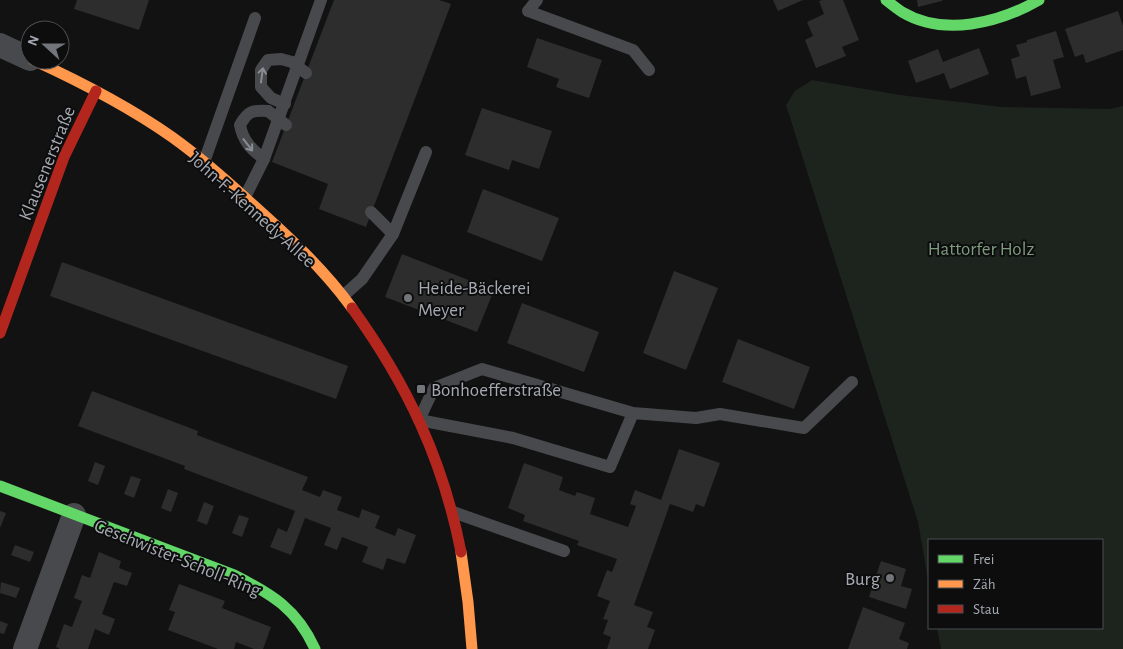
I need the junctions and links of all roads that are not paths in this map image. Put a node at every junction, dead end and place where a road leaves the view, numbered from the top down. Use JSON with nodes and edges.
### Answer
{"nodes":[{"id":1,"x":321,"y":0,"type":"edge"},
{"id":2,"x":537,"y":0,"type":"edge"},
{"id":3,"x":886,"y":0,"type":"edge"},
{"id":4,"x":1039,"y":0,"type":"edge"},
{"id":5,"x":255,"y":18,"type":"dead end"},
{"id":6,"x":0,"y":46,"type":"edge"},
{"id":7,"x":20,"y":54,"type":"edge"},
{"id":8,"x":53,"y":70,"type":"edge"},
{"id":9,"x":649,"y":70,"type":"dead end"},
{"id":10,"x":306,"y":73,"type":"dead end"},
{"id":11,"x":96,"y":91,"type":"junction"},
{"id":12,"x":285,"y":104,"type":"junction"},
{"id":13,"x":286,"y":126,"type":"dead end"},
{"id":14,"x":426,"y":152,"type":"dead end"},
{"id":15,"x":264,"y":159,"type":"junction"},
{"id":16,"x":204,"y":162,"type":"junction"},
{"id":17,"x":245,"y":197,"type":"junction"},
{"id":18,"x":371,"y":212,"type":"dead end"},
{"id":19,"x":393,"y":234,"type":"junction"},
{"id":20,"x":343,"y":296,"type":"junction"},
{"id":21,"x":0,"y":333,"type":"edge"},
{"id":22,"x":852,"y":382,"type":"dead end"},
{"id":23,"x":633,"y":413,"type":"junction"},
{"id":24,"x":419,"y":420,"type":"junction"},
{"id":25,"x":0,"y":486,"type":"edge"},
{"id":26,"x":452,"y":512,"type":"junction"},
{"id":27,"x":74,"y":515,"type":"junction"},
{"id":28,"x":564,"y":551,"type":"dead end"},
{"id":29,"x":25,"y":649,"type":"edge"},
{"id":30,"x":315,"y":649,"type":"edge"},
{"id":31,"x":472,"y":649,"type":"edge"}],
"edges":[{"from":1,"to":12,"type":"lane"},
{"from":2,"to":9,"type":"lane"},
{"from":3,"to":4,"type":"street"},
{"from":5,"to":16,"type":"lane"},
{"from":6,"to":7,"type":"street","name":"John-F.-Kennedy-Allee"},
{"from":8,"to":11,"type":"street","name":"John-F.-Kennedy-Allee"},
{"from":12,"to":10,"type":"lane","one_way":true,"bridge":true},
{"from":11,"to":16,"type":"street","name":"John-F.-Kennedy-Allee"},
{"from":11,"to":21,"type":"street","name":"Klausenerstraße"},
{"from":12,"to":15,"type":"lane"},
{"from":13,"to":15,"type":"lane","one_way":true,"bridge":true},
{"from":14,"to":19,"type":"lane"},
{"from":15,"to":17,"type":"lane"},
{"from":16,"to":17,"type":"street","name":"John-F.-Kennedy-Allee"},
{"from":17,"to":20,"type":"street","name":"John-F.-Kennedy-Allee"},
{"from":18,"to":19,"type":"lane"},
{"from":19,"to":20,"type":"lane"},
{"from":20,"to":24,"type":"street","name":"John-F.-Kennedy-Allee"},
{"from":22,"to":23,"type":"lane"},
{"from":23,"to":24,"type":"lane"},
{"from":23,"to":24,"type":"lane"},
{"from":24,"to":26,"type":"street","name":"John-F.-Kennedy-Allee"},
{"from":25,"to":27,"type":"street","name":"Geschwister-Scholl-Ring"},
{"from":26,"to":28,"type":"lane"},
{"from":26,"to":31,"type":"street","name":"John-F.-Kennedy-Allee"},
{"from":27,"to":29,"type":"street","name":"Geschwister-Scholl-Ring"},
{"from":27,"to":30,"type":"street","name":"Geschwister-Scholl-Ring"}]}
